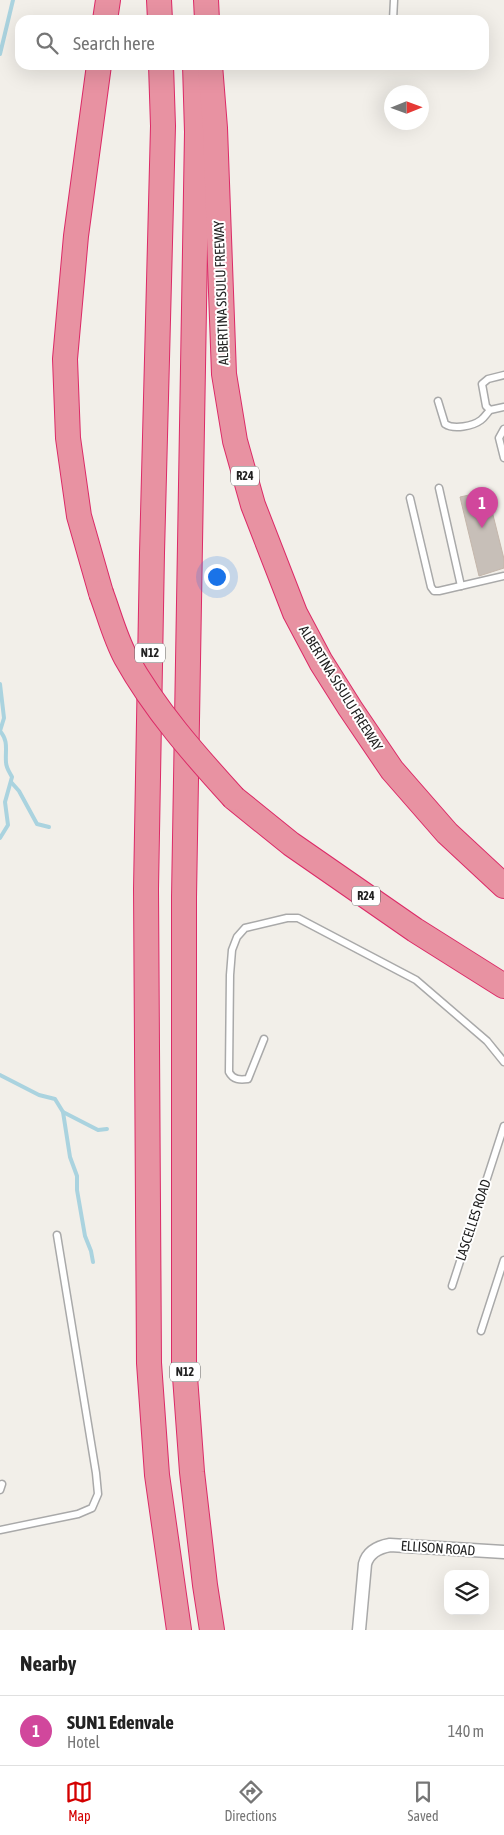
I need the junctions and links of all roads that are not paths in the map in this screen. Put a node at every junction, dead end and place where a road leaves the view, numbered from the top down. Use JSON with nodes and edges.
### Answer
{"nodes":[{"id":1,"x":108,"y":0,"type":"edge"},
{"id":2,"x":159,"y":0,"type":"edge"},
{"id":3,"x":194,"y":0,"type":"edge"},
{"id":4,"x":206,"y":0,"type":"edge"},
{"id":5,"x":394,"y":0,"type":"edge"},
{"id":6,"x":106,"y":15,"type":"edge"},
{"id":7,"x":160,"y":15,"type":"edge"},
{"id":8,"x":195,"y":15,"type":"edge"},
{"id":9,"x":207,"y":15,"type":"edge"},
{"id":10,"x":393,"y":15,"type":"edge"},
{"id":11,"x":98,"y":70,"type":"edge"},
{"id":12,"x":161,"y":70,"type":"edge"},
{"id":13,"x":195,"y":70,"type":"edge"},
{"id":14,"x":210,"y":70,"type":"edge"},
{"id":15,"x":504,"y":375,"type":"edge"},
{"id":16,"x":438,"y":401,"type":"dead end"},
{"id":17,"x":504,"y":407,"type":"edge"},
{"id":18,"x":490,"y":410,"type":"junction"},
{"id":19,"x":504,"y":429,"type":"edge"},
{"id":20,"x":504,"y":458,"type":"edge"},
{"id":21,"x":439,"y":488,"type":"dead end"},
{"id":22,"x":410,"y":498,"type":"dead end"},
{"id":23,"x":504,"y":576,"type":"edge"},
{"id":24,"x":461,"y":586,"type":"junction"},
{"id":25,"x":504,"y":886,"type":"edge"},
{"id":26,"x":504,"y":986,"type":"edge"},
{"id":27,"x":264,"y":1039,"type":"dead end"},
{"id":28,"x":504,"y":1062,"type":"edge"},
{"id":29,"x":504,"y":1126,"type":"edge"},
{"id":30,"x":56,"y":1235,"type":"dead end"},
{"id":31,"x":504,"y":1260,"type":"edge"},
{"id":32,"x":452,"y":1286,"type":"dead end"},
{"id":33,"x":481,"y":1331,"type":"dead end"},
{"id":34,"x":0,"y":1530,"type":"edge"},
{"id":35,"x":504,"y":1552,"type":"edge"},
{"id":36,"x":179,"y":1630,"type":"edge"},
{"id":37,"x":212,"y":1630,"type":"edge"},
{"id":38,"x":359,"y":1630,"type":"edge"}],
"edges":[{"from":1,"to":6,"type":"highway"},
{"from":2,"to":7,"type":"highway"},
{"from":3,"to":8,"type":"highway"},
{"from":4,"to":9,"type":"highway"},
{"from":5,"to":10,"type":"lane"},
{"from":11,"to":26,"type":"highway","number":"R24","bridge":true},
{"from":12,"to":36,"type":"highway","number":"N12"},
{"from":13,"to":37,"type":"highway","number":"N12"},
{"from":14,"to":25,"type":"highway","name":"ALBERTINA SISULU FREEWAY","number":"R24"},
{"from":15,"to":18,"type":"lane"},
{"from":16,"to":18,"type":"lane"},
{"from":17,"to":18,"type":"lane"},
{"from":19,"to":20,"type":"lane"},
{"from":21,"to":24,"type":"lane"},
{"from":22,"to":24,"type":"lane"},
{"from":23,"to":24,"type":"lane"},
{"from":27,"to":28,"type":"lane"},
{"from":29,"to":32,"type":"lane","name":"LASCELLES ROAD"},
{"from":30,"to":34,"type":"lane"},
{"from":31,"to":33,"type":"lane"},
{"from":35,"to":38,"type":"street","name":"ELLISON ROAD"}]}
